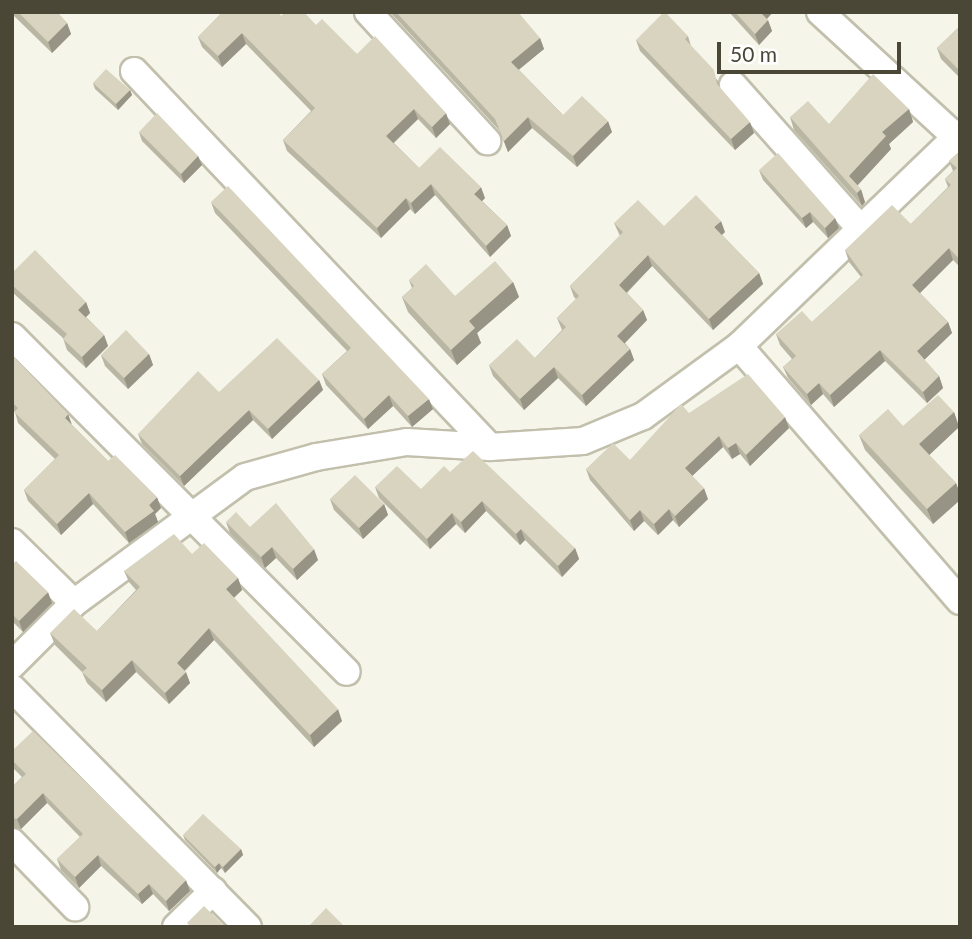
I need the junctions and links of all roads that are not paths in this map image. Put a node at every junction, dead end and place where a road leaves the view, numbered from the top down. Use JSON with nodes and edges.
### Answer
{"nodes":[{"id":1,"x":368,"y":12,"type":"edge"},
{"id":2,"x":820,"y":12,"type":"edge"},
{"id":3,"x":134,"y":71,"type":"dead end"},
{"id":4,"x":733,"y":85,"type":"dead end"},
{"id":5,"x":958,"y":135,"type":"edge"},
{"id":6,"x":486,"y":141,"type":"dead end"},
{"id":7,"x":860,"y":228,"type":"junction"},
{"id":8,"x":12,"y":337,"type":"edge"},
{"id":9,"x":739,"y":346,"type":"junction"},
{"id":10,"x":490,"y":447,"type":"junction"},
{"id":11,"x":188,"y":515,"type":"junction"},
{"id":12,"x":12,"y":542,"type":"edge"},
{"id":13,"x":960,"y":601,"type":"edge"},
{"id":14,"x":74,"y":603,"type":"junction"},
{"id":15,"x":12,"y":665,"type":"edge"},
{"id":16,"x":347,"y":672,"type":"dead end"},
{"id":17,"x":12,"y":688,"type":"edge"},
{"id":18,"x":12,"y":842,"type":"edge"},
{"id":19,"x":213,"y":891,"type":"junction"},
{"id":20,"x":75,"y":907,"type":"dead end"},
{"id":21,"x":176,"y":927,"type":"edge"},
{"id":22,"x":248,"y":927,"type":"edge"}],
"edges":[{"from":1,"to":6,"type":"street"},
{"from":2,"to":5,"type":"street"},
{"from":3,"to":10,"type":"street"},
{"from":4,"to":7,"type":"street"},
{"from":5,"to":7,"type":"street"},
{"from":7,"to":9,"type":"street"},
{"from":8,"to":11,"type":"street"},
{"from":9,"to":10,"type":"street"},
{"from":9,"to":13,"type":"street"},
{"from":10,"to":11,"type":"street"},
{"from":11,"to":14,"type":"street"},
{"from":11,"to":16,"type":"street"},
{"from":12,"to":14,"type":"street"},
{"from":14,"to":15,"type":"street"},
{"from":17,"to":19,"type":"street"},
{"from":18,"to":20,"type":"street"},
{"from":19,"to":21,"type":"street"},
{"from":19,"to":22,"type":"street"}]}
